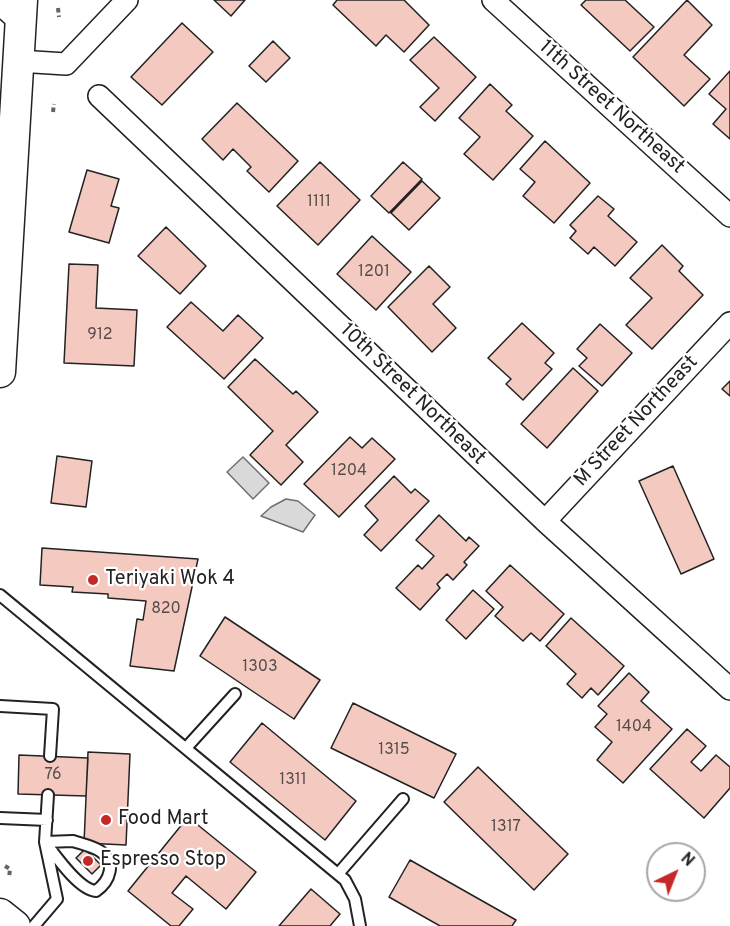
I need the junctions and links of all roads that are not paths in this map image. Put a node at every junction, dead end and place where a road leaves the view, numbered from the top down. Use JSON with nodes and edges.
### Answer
{"nodes":[{"id":1,"x":127,"y":0,"type":"edge"},
{"id":2,"x":493,"y":0,"type":"edge"},
{"id":3,"x":14,"y":9,"type":"edge"},
{"id":4,"x":18,"y":61,"type":"junction"},
{"id":5,"x":99,"y":96,"type":"dead end"},
{"id":6,"x":730,"y":216,"type":"edge"},
{"id":7,"x":730,"y":323,"type":"edge"},
{"id":8,"x":0,"y":372,"type":"edge"},
{"id":9,"x":545,"y":521,"type":"junction"},
{"id":10,"x":0,"y":595,"type":"edge"},
{"id":11,"x":730,"y":688,"type":"edge"},
{"id":12,"x":235,"y":693,"type":"dead end"},
{"id":13,"x":0,"y":706,"type":"edge"},
{"id":14,"x":186,"y":748,"type":"junction"},
{"id":15,"x":50,"y":756,"type":"dead end"},
{"id":16,"x":48,"y":795,"type":"dead end"},
{"id":17,"x":404,"y":799,"type":"dead end"},
{"id":18,"x":0,"y":818,"type":"edge"},
{"id":19,"x":47,"y":820,"type":"junction"},
{"id":20,"x":45,"y":842,"type":"junction"},
{"id":21,"x":338,"y":874,"type":"junction"},
{"id":22,"x":0,"y":914,"type":"edge"},
{"id":23,"x":15,"y":926,"type":"edge"},
{"id":24,"x":34,"y":926,"type":"edge"},
{"id":25,"x":360,"y":926,"type":"edge"}],
"edges":[{"from":1,"to":4,"type":"street"},
{"from":2,"to":6,"type":"street","name":"11th Street Northeast"},
{"from":3,"to":4,"type":"main road"},
{"from":4,"to":8,"type":"main road"},
{"from":5,"to":9,"type":"street","name":"10th Street Northeast"},
{"from":7,"to":9,"type":"street","name":"M Street Northeast"},
{"from":9,"to":11,"type":"street","name":"10th Street Northeast"},
{"from":10,"to":14,"type":"lane"},
{"from":12,"to":14,"type":"lane"},
{"from":13,"to":15,"type":"lane"},
{"from":14,"to":21,"type":"lane"},
{"from":16,"to":19,"type":"lane"},
{"from":17,"to":21,"type":"lane"},
{"from":18,"to":19,"type":"lane"},
{"from":19,"to":20,"type":"lane"},
{"from":20,"to":20,"type":"lane"},
{"from":20,"to":24,"type":"lane"},
{"from":21,"to":25,"type":"lane"},
{"from":22,"to":23,"type":"main road"}]}
